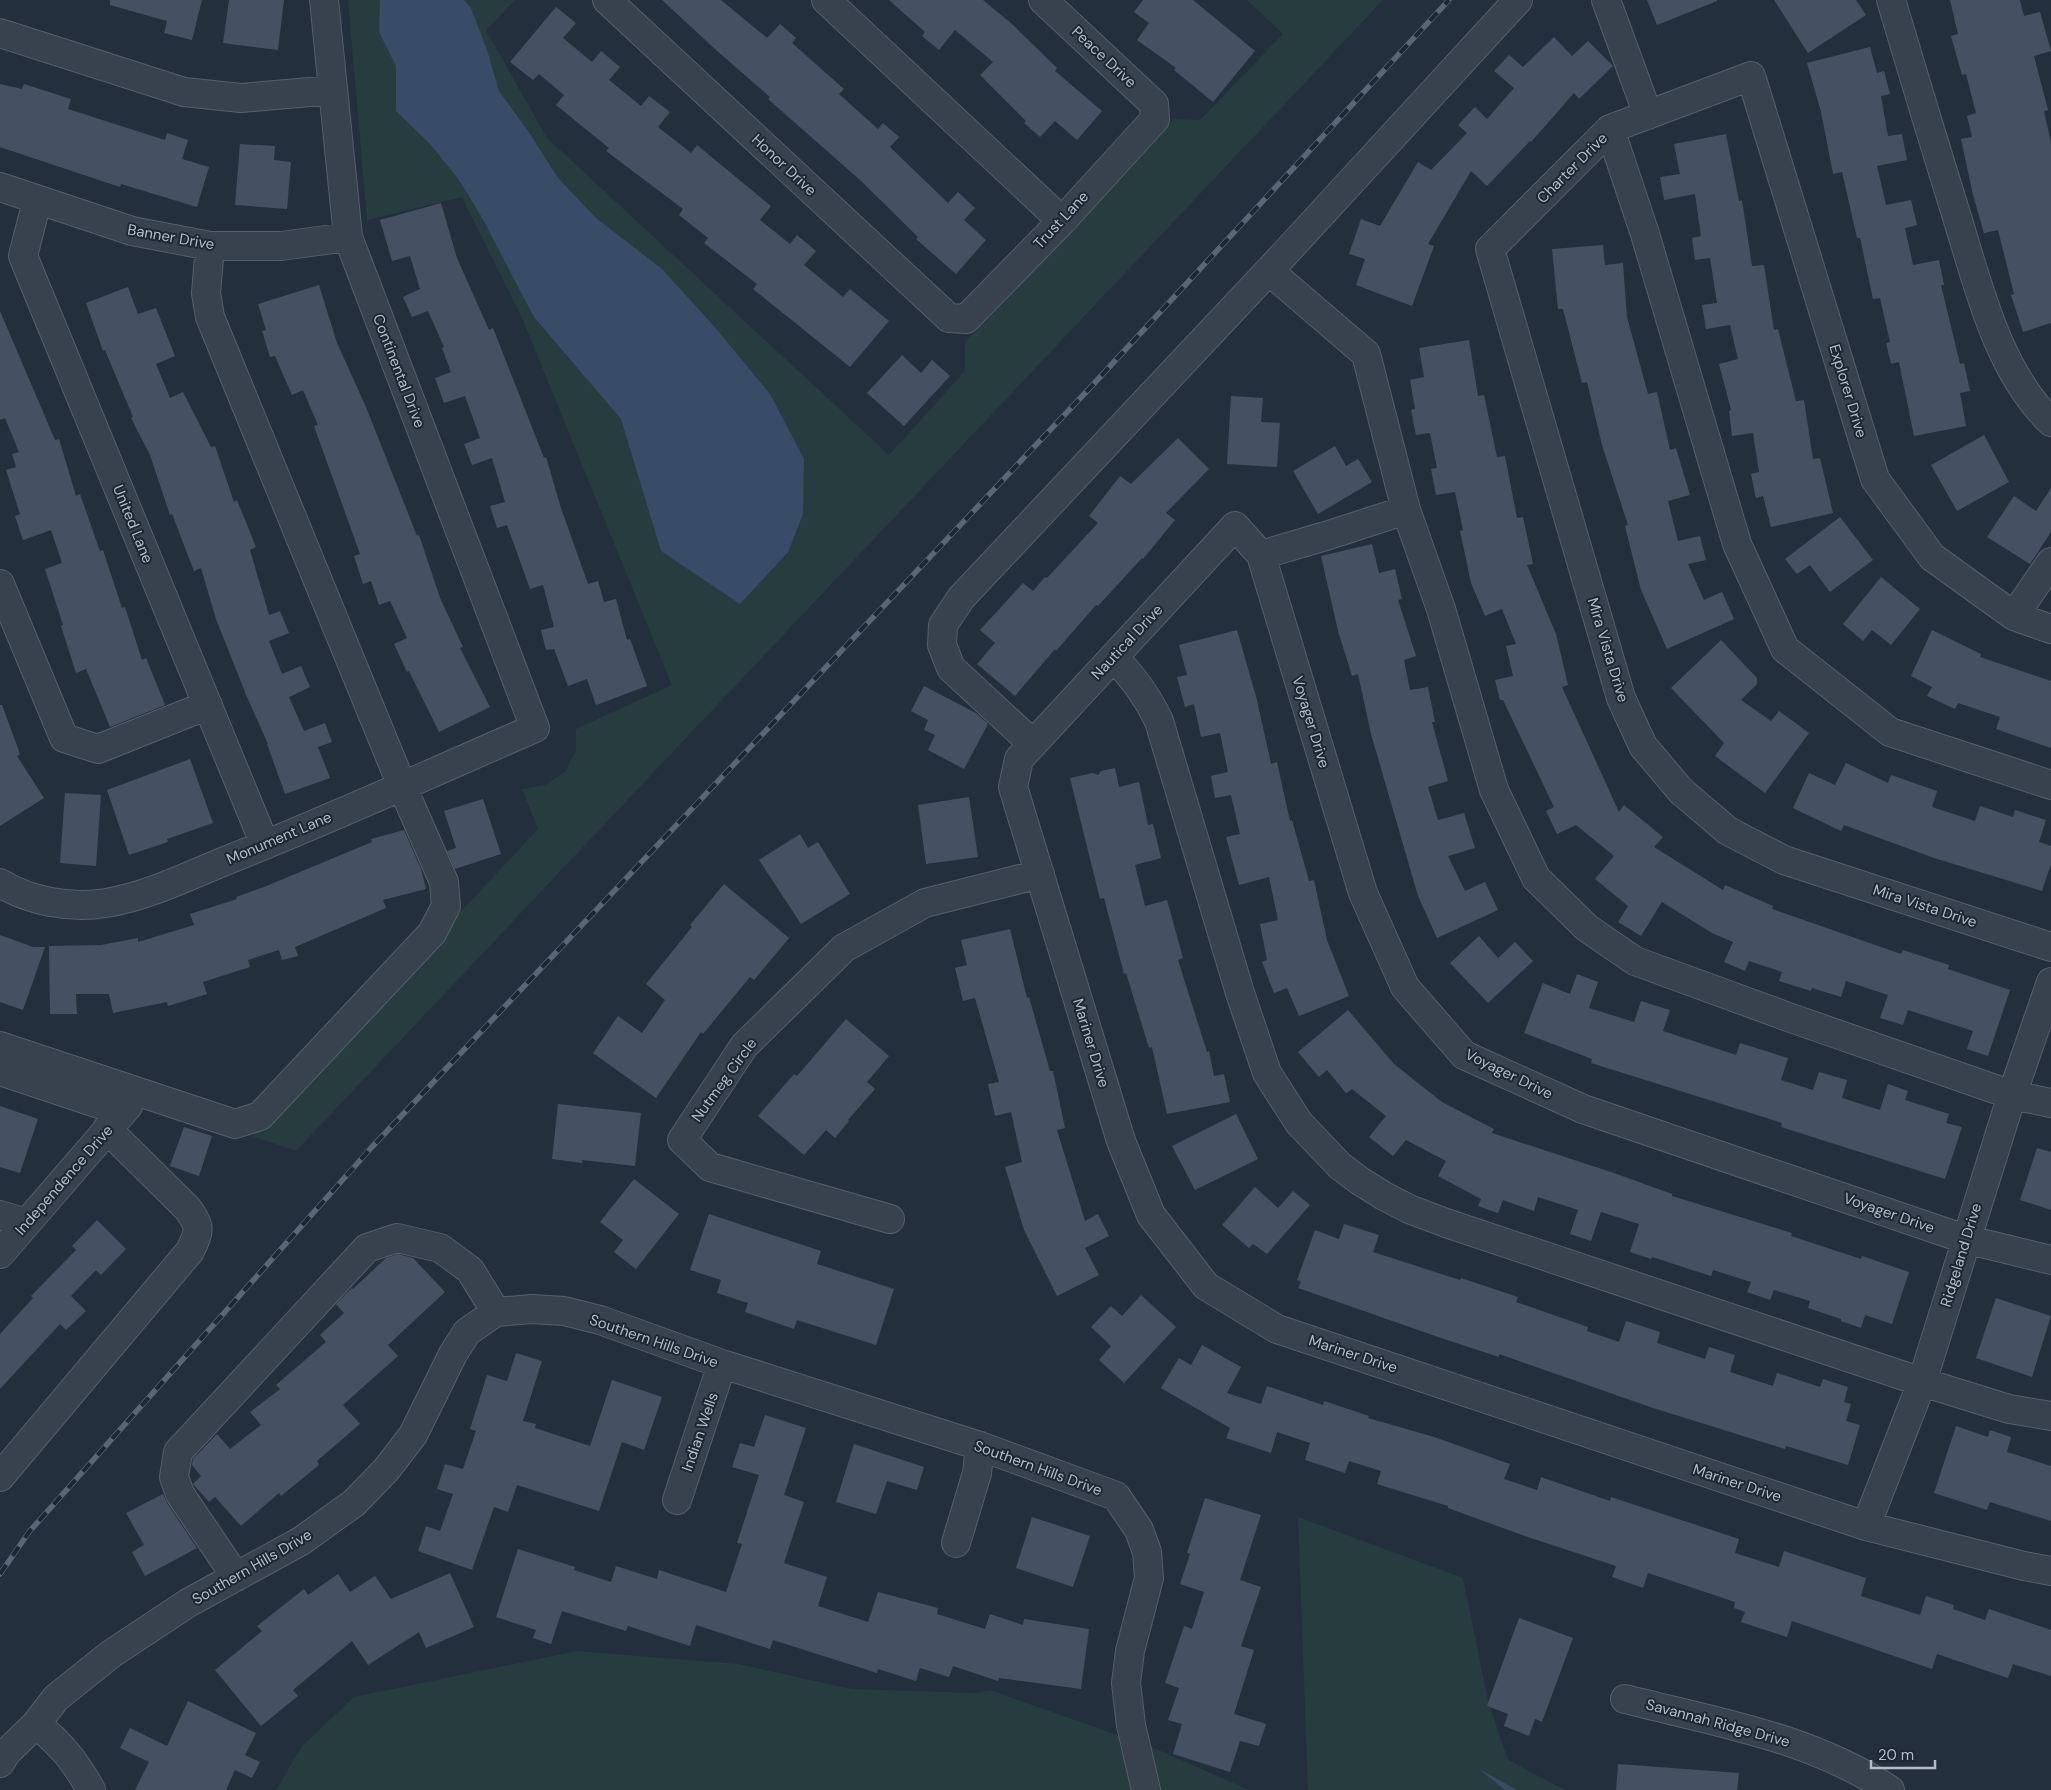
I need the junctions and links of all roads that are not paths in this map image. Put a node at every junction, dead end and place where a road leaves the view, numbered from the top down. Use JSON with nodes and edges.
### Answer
{"nodes":[{"id":1,"x":324,"y":0,"type":"edge"},
{"id":2,"x":607,"y":0,"type":"edge"},
{"id":3,"x":826,"y":0,"type":"edge"},
{"id":4,"x":1043,"y":0,"type":"edge"},
{"id":5,"x":1518,"y":0,"type":"edge"},
{"id":6,"x":1606,"y":0,"type":"edge"},
{"id":7,"x":1891,"y":0,"type":"edge"},
{"id":8,"x":0,"y":33,"type":"edge"},
{"id":9,"x":1751,"y":76,"type":"joint"},
{"id":10,"x":333,"y":90,"type":"junction"},
{"id":11,"x":1648,"y":115,"type":"junction"},
{"id":12,"x":1155,"y":119,"type":"joint"},
{"id":13,"x":1610,"y":130,"type":"junction"},
{"id":14,"x":0,"y":187,"type":"edge"},
{"id":15,"x":37,"y":201,"type":"junction"},
{"id":16,"x":1062,"y":221,"type":"junction"},
{"id":17,"x":348,"y":237,"type":"junction"},
{"id":18,"x":210,"y":246,"type":"junction"},
{"id":19,"x":1490,"y":249,"type":"joint"},
{"id":20,"x":1269,"y":271,"type":"junction"},
{"id":21,"x":966,"y":320,"type":"joint"},
{"id":22,"x":2051,"y":422,"type":"edge"},
{"id":23,"x":1406,"y":510,"type":"junction"},
{"id":24,"x":1235,"y":526,"type":"joint"},
{"id":25,"x":1261,"y":554,"type":"junction"},
{"id":26,"x":2051,"y":562,"type":"edge"},
{"id":27,"x":0,"y":584,"type":"edge"},
{"id":28,"x":2014,"y":616,"type":"junction"},
{"id":29,"x":2051,"y":629,"type":"edge"},
{"id":30,"x":1113,"y":657,"type":"junction"},
{"id":31,"x":208,"y":705,"type":"junction"},
{"id":32,"x":535,"y":728,"type":"joint"},
{"id":33,"x":1026,"y":751,"type":"junction"},
{"id":34,"x":2051,"y":785,"type":"edge"},
{"id":35,"x":402,"y":786,"type":"junction"},
{"id":36,"x":265,"y":845,"type":"junction"},
{"id":37,"x":1040,"y":874,"type":"junction"},
{"id":38,"x":7,"y":887,"type":"edge"},
{"id":39,"x":2051,"y":947,"type":"edge"},
{"id":40,"x":2051,"y":982,"type":"edge"},
{"id":41,"x":0,"y":1046,"type":"edge"},
{"id":42,"x":0,"y":1071,"type":"edge"},
{"id":43,"x":2012,"y":1095,"type":"junction"},
{"id":44,"x":2051,"y":1103,"type":"edge"},
{"id":45,"x":119,"y":1116,"type":"junction"},
{"id":46,"x":0,"y":1215,"type":"edge"},
{"id":47,"x":890,"y":1219,"type":"dead end"},
{"id":48,"x":26,"y":1224,"type":"junction"},
{"id":49,"x":1965,"y":1239,"type":"junction"},
{"id":50,"x":0,"y":1254,"type":"edge"},
{"id":51,"x":2051,"y":1260,"type":"edge"},
{"id":52,"x":496,"y":1312,"type":"junction"},
{"id":53,"x":722,"y":1364,"type":"junction"},
{"id":54,"x":1922,"y":1382,"type":"junction"},
{"id":55,"x":2051,"y":1416,"type":"edge"},
{"id":56,"x":980,"y":1446,"type":"junction"},
{"id":57,"x":0,"y":1477,"type":"edge"},
{"id":58,"x":677,"y":1500,"type":"dead end"},
{"id":59,"x":1866,"y":1526,"type":"junction"},
{"id":60,"x":956,"y":1543,"type":"dead end"},
{"id":61,"x":2051,"y":1571,"type":"edge"},
{"id":62,"x":236,"y":1576,"type":"junction"},
{"id":63,"x":1625,"y":1699,"type":"dead end"},
{"id":64,"x":36,"y":1724,"type":"junction"},
{"id":65,"x":0,"y":1763,"type":"edge"},
{"id":66,"x":91,"y":1790,"type":"edge"},
{"id":67,"x":1146,"y":1790,"type":"edge"},
{"id":68,"x":1890,"y":1790,"type":"edge"}],
"edges":[{"from":1,"to":10,"type":"street","name":"Continental Drive"},
{"from":2,"to":21,"type":"street","name":"Honor Drive"},
{"from":3,"to":16,"type":"street"},
{"from":4,"to":12,"type":"street","name":"Peace Drive"},
{"from":5,"to":20,"type":"street"},
{"from":6,"to":11,"type":"street"},
{"from":7,"to":22,"type":"street"},
{"from":8,"to":10,"type":"street"},
{"from":9,"to":11,"type":"street","name":"Charter Drive"},
{"from":9,"to":28,"type":"street","name":"Explorer Drive"},
{"from":10,"to":17,"type":"street","name":"Continental Drive"},
{"from":11,"to":13,"type":"street","name":"Charter Drive"},
{"from":12,"to":16,"type":"street","name":"Trust Lane"},
{"from":13,"to":19,"type":"street","name":"Charter Drive"},
{"from":13,"to":34,"type":"street"},
{"from":14,"to":15,"type":"street","name":"Banner Drive"},
{"from":15,"to":18,"type":"street","name":"Banner Drive"},
{"from":15,"to":31,"type":"street","name":"United Lane"},
{"from":16,"to":21,"type":"street","name":"Trust Lane"},
{"from":17,"to":18,"type":"street","name":"Banner Drive"},
{"from":17,"to":32,"type":"street","name":"Continental Drive"},
{"from":18,"to":35,"type":"street"},
{"from":19,"to":39,"type":"street","name":"Mira Vista Drive"},
{"from":20,"to":23,"type":"street"},
{"from":20,"to":33,"type":"street"},
{"from":23,"to":25,"type":"street"},
{"from":23,"to":43,"type":"street"},
{"from":24,"to":25,"type":"street","name":"Voyager Drive"},
{"from":24,"to":30,"type":"street","name":"Nautical Drive"},
{"from":25,"to":49,"type":"street","name":"Voyager Drive"},
{"from":26,"to":28,"type":"street"},
{"from":27,"to":31,"type":"street"},
{"from":28,"to":29,"type":"street","name":"Explorer Drive"},
{"from":30,"to":33,"type":"street","name":"Nautical Drive"},
{"from":30,"to":54,"type":"street"},
{"from":31,"to":36,"type":"street","name":"United Lane"},
{"from":32,"to":35,"type":"street","name":"Monument Lane"},
{"from":33,"to":37,"type":"street","name":"Mariner Drive"},
{"from":35,"to":36,"type":"street","name":"Monument Lane"},
{"from":35,"to":41,"type":"street"},
{"from":36,"to":38,"type":"street","name":"Monument Lane"},
{"from":37,"to":47,"type":"street","name":"Nutmeg Circle"},
{"from":37,"to":59,"type":"street","name":"Mariner Drive"},
{"from":40,"to":43,"type":"street","name":"Ridgeland Drive"},
{"from":42,"to":45,"type":"street"},
{"from":43,"to":44,"type":"street"},
{"from":43,"to":49,"type":"street","name":"Ridgeland Drive"},
{"from":45,"to":48,"type":"street","name":"Independence Drive"},
{"from":45,"to":57,"type":"street"},
{"from":46,"to":48,"type":"street"},
{"from":48,"to":50,"type":"street","name":"Independence Drive"},
{"from":49,"to":51,"type":"street","name":"Voyager Drive"},
{"from":49,"to":54,"type":"street","name":"Ridgeland Drive"},
{"from":52,"to":53,"type":"street","name":"Southern Hills Drive"},
{"from":52,"to":62,"type":"street","name":"Southern Hills Drive"},
{"from":52,"to":62,"type":"street"},
{"from":53,"to":56,"type":"street","name":"Southern Hills Drive"},
{"from":53,"to":58,"type":"street","name":"Indian Wells"},
{"from":54,"to":55,"type":"street"},
{"from":54,"to":59,"type":"street","name":"Ridgeland Drive"},
{"from":56,"to":60,"type":"street"},
{"from":56,"to":67,"type":"street","name":"Southern Hills Drive"},
{"from":59,"to":61,"type":"street","name":"Mariner Drive"},
{"from":62,"to":64,"type":"street","name":"Southern Hills Drive"},
{"from":63,"to":68,"type":"street","name":"Savannah Ridge Drive"},
{"from":64,"to":65,"type":"street","name":"Southern Hills Drive"},
{"from":64,"to":66,"type":"street"}]}
